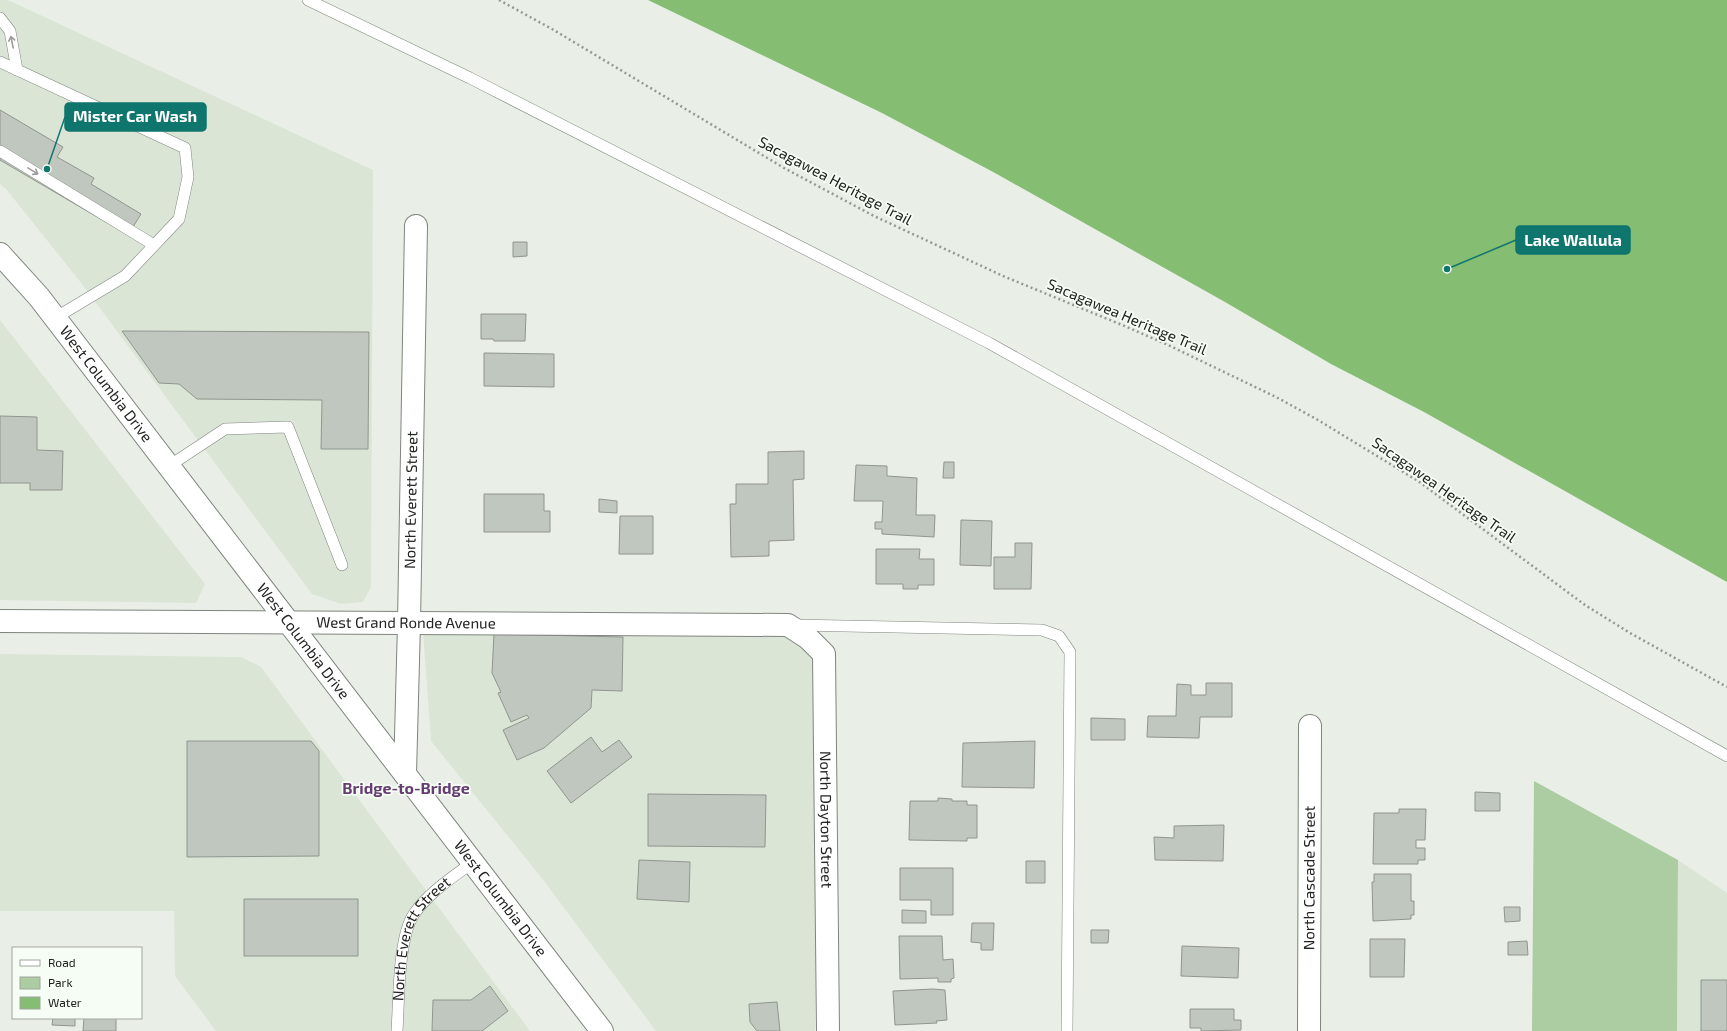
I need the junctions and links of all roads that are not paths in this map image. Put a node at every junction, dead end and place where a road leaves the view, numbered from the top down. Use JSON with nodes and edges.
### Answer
{"nodes":[{"id":1,"x":308,"y":0,"type":"edge"},
{"id":2,"x":0,"y":18,"type":"edge"},
{"id":3,"x":0,"y":62,"type":"edge"},
{"id":4,"x":17,"y":70,"type":"junction"},
{"id":5,"x":0,"y":151,"type":"edge"},
{"id":6,"x":416,"y":226,"type":"dead end"},
{"id":7,"x":154,"y":245,"type":"junction"},
{"id":8,"x":0,"y":254,"type":"edge"},
{"id":9,"x":55,"y":318,"type":"junction"},
{"id":10,"x":169,"y":466,"type":"junction"},
{"id":11,"x":342,"y":565,"type":"dead end"},
{"id":12,"x":0,"y":621,"type":"edge"},
{"id":13,"x":289,"y":623,"type":"junction"},
{"id":14,"x":409,"y":623,"type":"junction"},
{"id":15,"x":788,"y":625,"type":"junction"},
{"id":16,"x":1310,"y":726,"type":"dead end"},
{"id":17,"x":1727,"y":756,"type":"edge"},
{"id":18,"x":405,"y":774,"type":"junction"},
{"id":19,"x":473,"y":862,"type":"junction"},
{"id":20,"x":397,"y":1031,"type":"edge"},
{"id":21,"x":602,"y":1031,"type":"edge"},
{"id":22,"x":828,"y":1031,"type":"edge"},
{"id":23,"x":1067,"y":1031,"type":"edge"},
{"id":24,"x":1309,"y":1031,"type":"edge"}],
"edges":[{"from":1,"to":17,"type":"lane"},
{"from":4,"to":2,"type":"lane","one_way":true},
{"from":3,"to":4,"type":"lane"},
{"from":4,"to":7,"type":"lane"},
{"from":5,"to":7,"type":"lane","one_way":true},
{"from":6,"to":14,"type":"street","name":"North Everett Street"},
{"from":7,"to":9,"type":"lane"},
{"from":8,"to":9,"type":"street","name":"West Columbia Drive"},
{"from":9,"to":10,"type":"street","name":"West Columbia Drive"},
{"from":10,"to":11,"type":"lane"},
{"from":10,"to":13,"type":"street","name":"West Columbia Drive"},
{"from":12,"to":13,"type":"street","name":"West Grand Ronde Avenue"},
{"from":13,"to":14,"type":"street","name":"West Grand Ronde Avenue"},
{"from":13,"to":18,"type":"street","name":"West Columbia Drive"},
{"from":14,"to":15,"type":"street","name":"West Grand Ronde Avenue"},
{"from":14,"to":18,"type":"street","name":"North Everett Street"},
{"from":15,"to":22,"type":"street","name":"North Dayton Street"},
{"from":15,"to":23,"type":"lane"},
{"from":16,"to":24,"type":"street","name":"North Cascade Street"},
{"from":18,"to":19,"type":"street","name":"West Columbia Drive"},
{"from":19,"to":20,"type":"lane","name":"North Everett Street"},
{"from":19,"to":21,"type":"street","name":"West Columbia Drive"}]}
